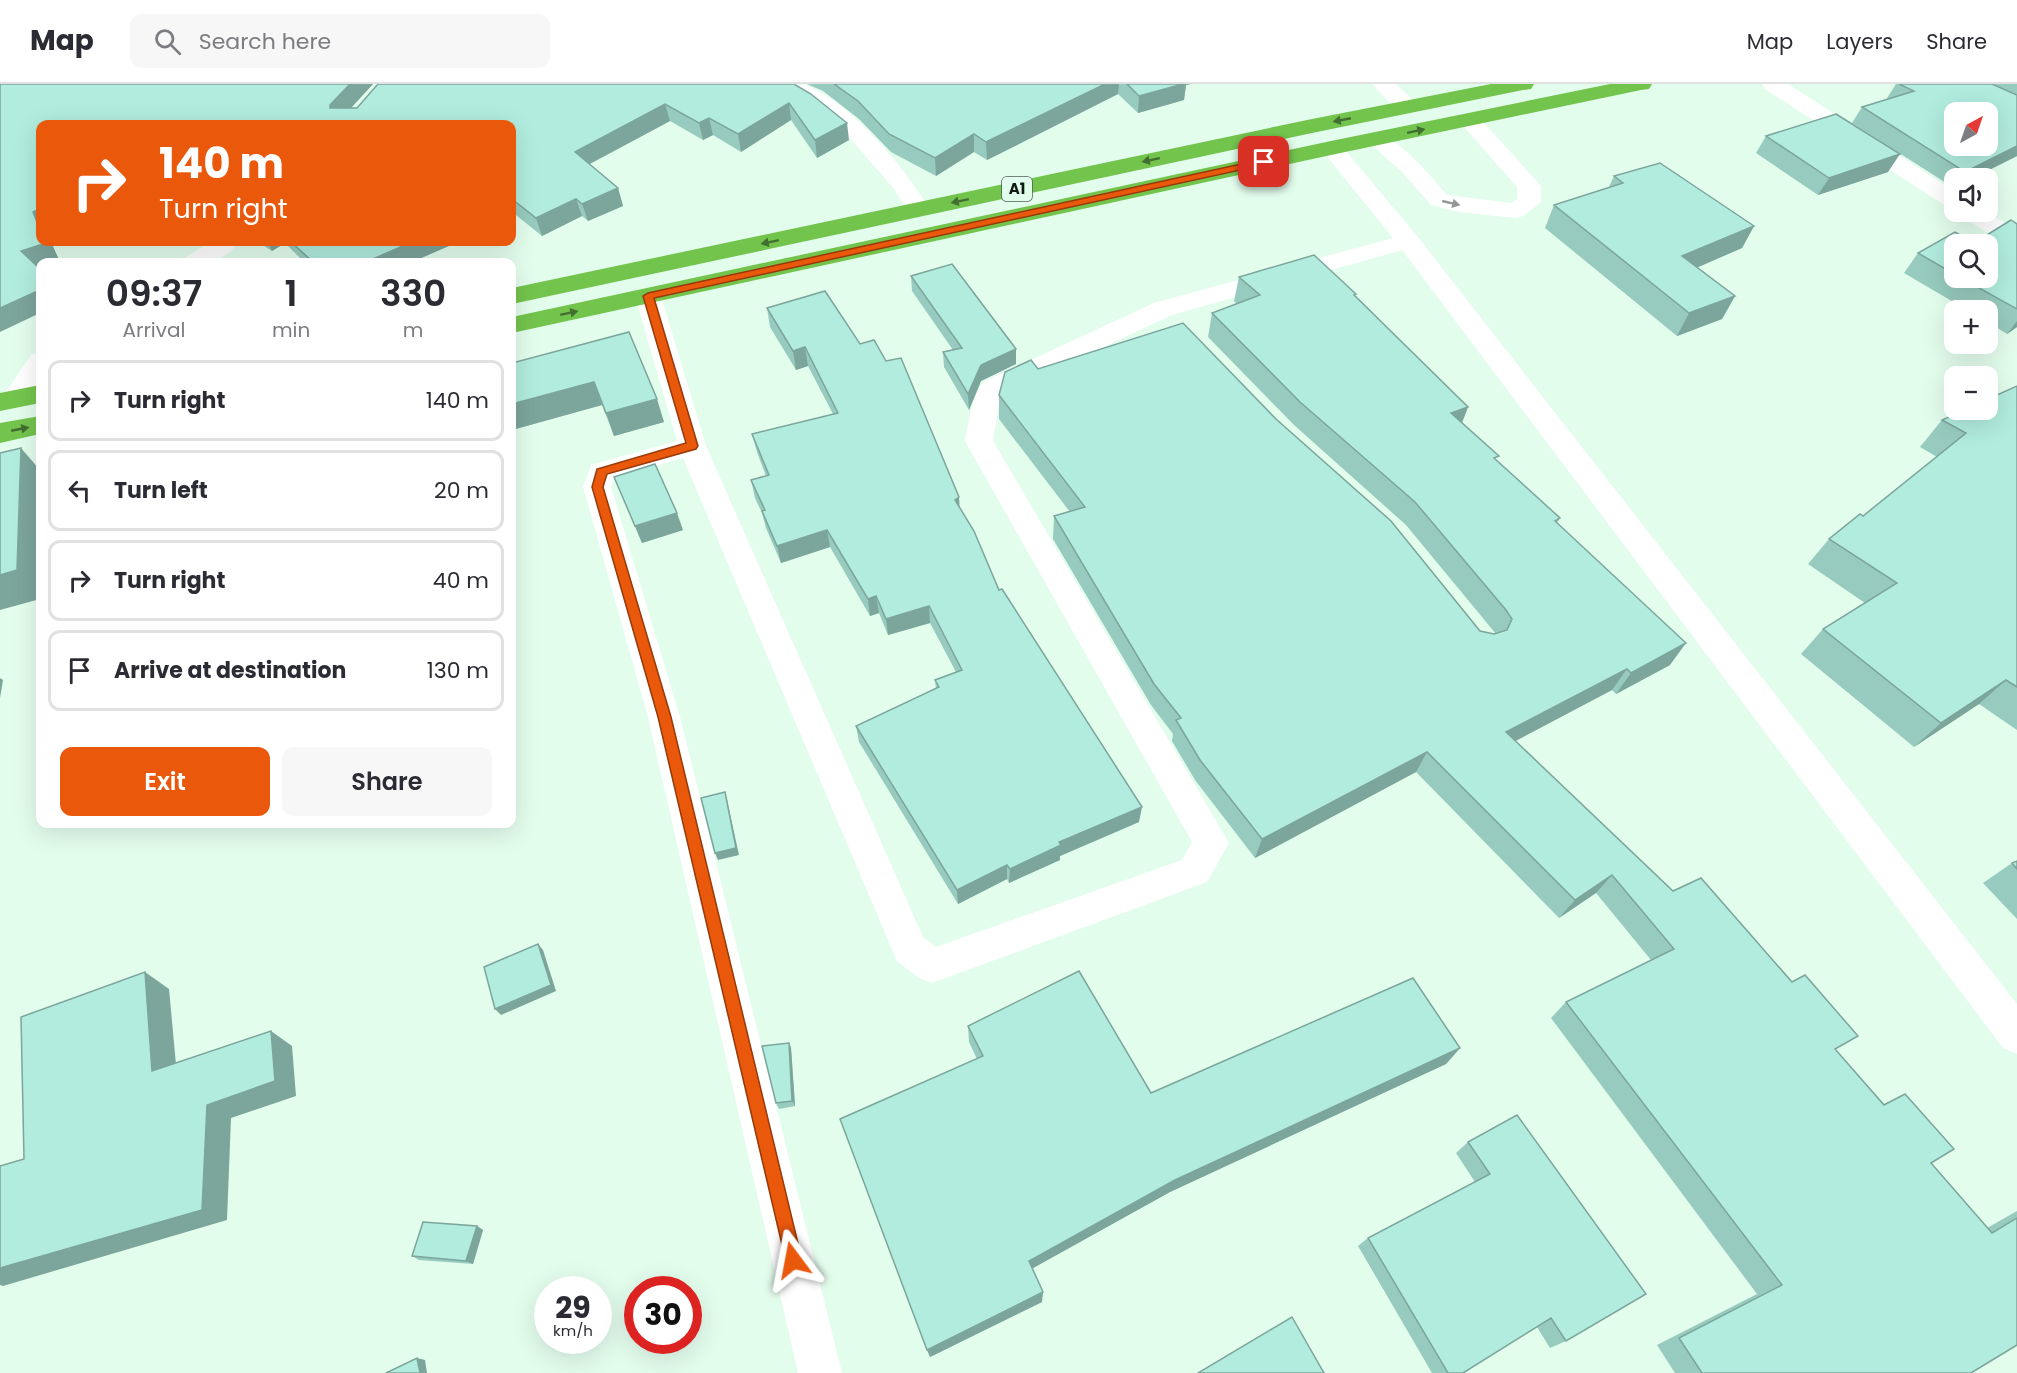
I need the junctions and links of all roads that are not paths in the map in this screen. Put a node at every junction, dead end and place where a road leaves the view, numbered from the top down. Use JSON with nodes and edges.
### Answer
{"nodes":[{"id":1,"x":787,"y":84,"type":"edge"},
{"id":2,"x":1384,"y":84,"type":"edge"},
{"id":3,"x":1523,"y":84,"type":"edge"},
{"id":4,"x":1641,"y":84,"type":"edge"},
{"id":5,"x":1773,"y":84,"type":"edge"},
{"id":6,"x":1409,"y":107,"type":"junction"},
{"id":7,"x":1469,"y":120,"type":"junction"},
{"id":8,"x":1376,"y":139,"type":"junction"},
{"id":9,"x":1331,"y":148,"type":"junction"},
{"id":10,"x":1944,"y":195,"type":"edge"},
{"id":11,"x":918,"y":210,"type":"junction"},
{"id":12,"x":1986,"y":222,"type":"edge"},
{"id":13,"x":1408,"y":242,"type":"junction"},
{"id":14,"x":2017,"y":242,"type":"edge"},
{"id":15,"x":221,"y":246,"type":"edge"},
{"id":16,"x":201,"y":258,"type":"edge"},
{"id":17,"x":516,"y":295,"type":"edge"},
{"id":18,"x":648,"y":296,"type":"junction"},
{"id":19,"x":1163,"y":309,"type":"junction"},
{"id":20,"x":516,"y":324,"type":"edge"},
{"id":21,"x":1187,"y":334,"type":"edge"},
{"id":22,"x":36,"y":368,"type":"edge"},
{"id":23,"x":19,"y":398,"type":"edge"},
{"id":24,"x":36,"y":426,"type":"edge"},
{"id":25,"x":0,"y":433,"type":"edge"},
{"id":26,"x":692,"y":446,"type":"junction"},
{"id":27,"x":2017,"y":1035,"type":"edge"},
{"id":28,"x":820,"y":1373,"type":"edge"}],
"edges":[{"from":1,"to":11,"type":"street"},
{"from":2,"to":6,"type":"street"},
{"from":3,"to":6,"type":"highway","number":"A1"},
{"from":4,"to":7,"type":"highway","number":"A1"},
{"from":5,"to":10,"type":"street"},
{"from":6,"to":11,"type":"highway","number":"A1","one_way":true},
{"from":8,"to":7,"type":"highway","number":"A1","one_way":true},
{"from":8,"to":7,"type":"street","one_way":true},
{"from":8,"to":9,"type":"highway","number":"A1"},
{"from":9,"to":13,"type":"street"},
{"from":9,"to":18,"type":"highway","number":"A1"},
{"from":11,"to":17,"type":"highway","number":"A1","one_way":true},
{"from":12,"to":14,"type":"street"},
{"from":13,"to":19,"type":"street"},
{"from":13,"to":27,"type":"street"},
{"from":15,"to":16,"type":"street"},
{"from":20,"to":18,"type":"highway","number":"A1","one_way":true},
{"from":18,"to":26,"type":"street"},
{"from":19,"to":21,"type":"street"},
{"from":19,"to":26,"type":"street"},
{"from":22,"to":23,"type":"street"},
{"from":25,"to":24,"type":"highway","one_way":true},
{"from":26,"to":28,"type":"street"}]}
